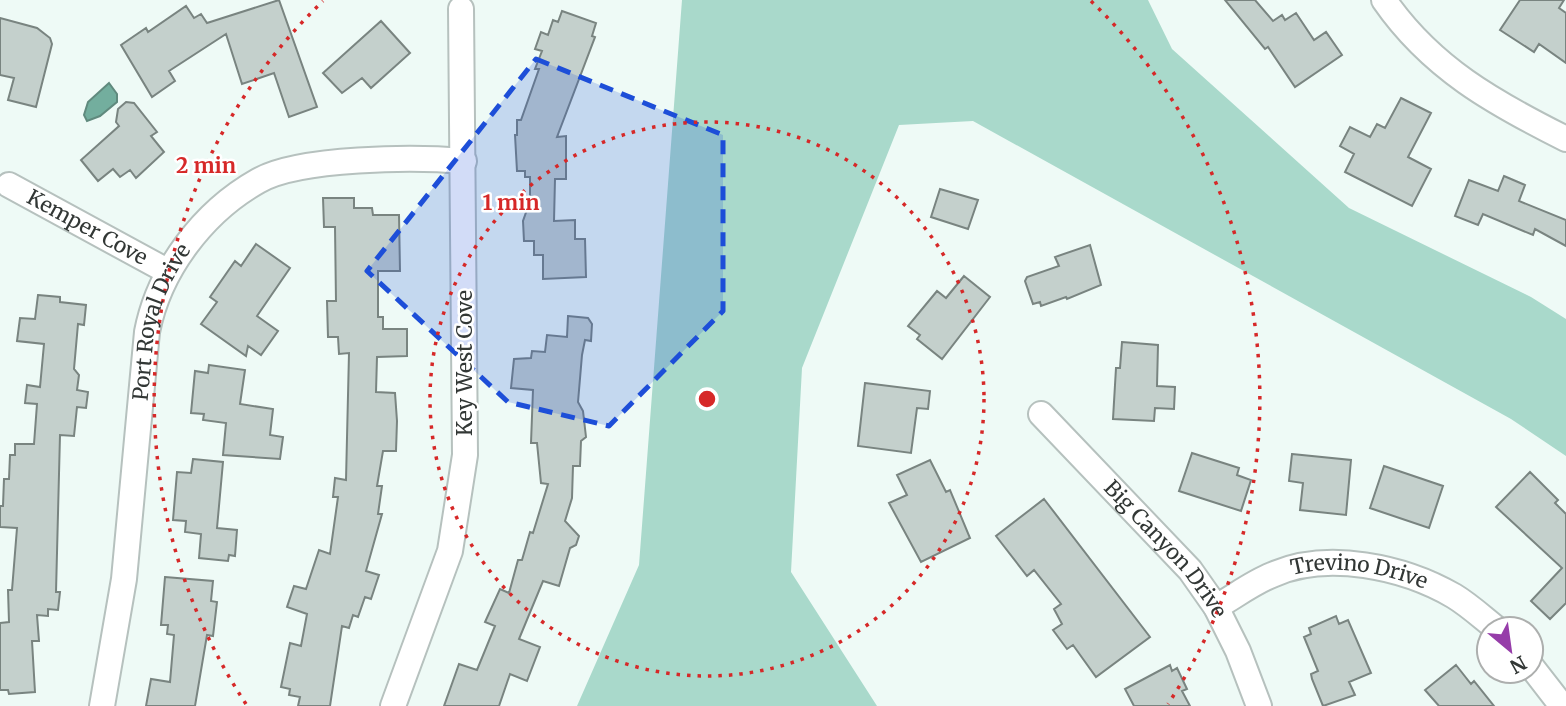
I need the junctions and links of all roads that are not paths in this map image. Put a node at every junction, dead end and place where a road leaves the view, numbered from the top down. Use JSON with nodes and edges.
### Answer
{"nodes":[{"id":1,"x":1384,"y":0,"type":"edge"},
{"id":2,"x":461,"y":9,"type":"dead end"},
{"id":3,"x":1566,"y":139,"type":"edge"},
{"id":4,"x":464,"y":161,"type":"junction"},
{"id":5,"x":9,"y":185,"type":"dead end"},
{"id":6,"x":167,"y":271,"type":"junction"},
{"id":7,"x":1041,"y":414,"type":"dead end"},
{"id":8,"x":1216,"y":607,"type":"junction"},
{"id":9,"x":1479,"y":615,"type":"edge"},
{"id":10,"x":1545,"y":684,"type":"edge"},
{"id":11,"x":102,"y":706,"type":"edge"},
{"id":12,"x":393,"y":706,"type":"edge"},
{"id":13,"x":1259,"y":706,"type":"edge"},
{"id":14,"x":1562,"y":706,"type":"edge"}],
"edges":[{"from":1,"to":3,"type":"street"},
{"from":2,"to":4,"type":"street","name":"Key West Cove"},
{"from":4,"to":6,"type":"street","name":"Port Royal Drive"},
{"from":4,"to":12,"type":"street","name":"Key West Cove"},
{"from":5,"to":6,"type":"street","name":"Kemper Cove"},
{"from":6,"to":11,"type":"street","name":"Port Royal Drive"},
{"from":7,"to":8,"type":"street","name":"Big Canyon Drive"},
{"from":8,"to":9,"type":"street","name":"Trevino Drive"},
{"from":8,"to":13,"type":"street","name":"Big Canyon Drive"},
{"from":10,"to":14,"type":"street"}]}
